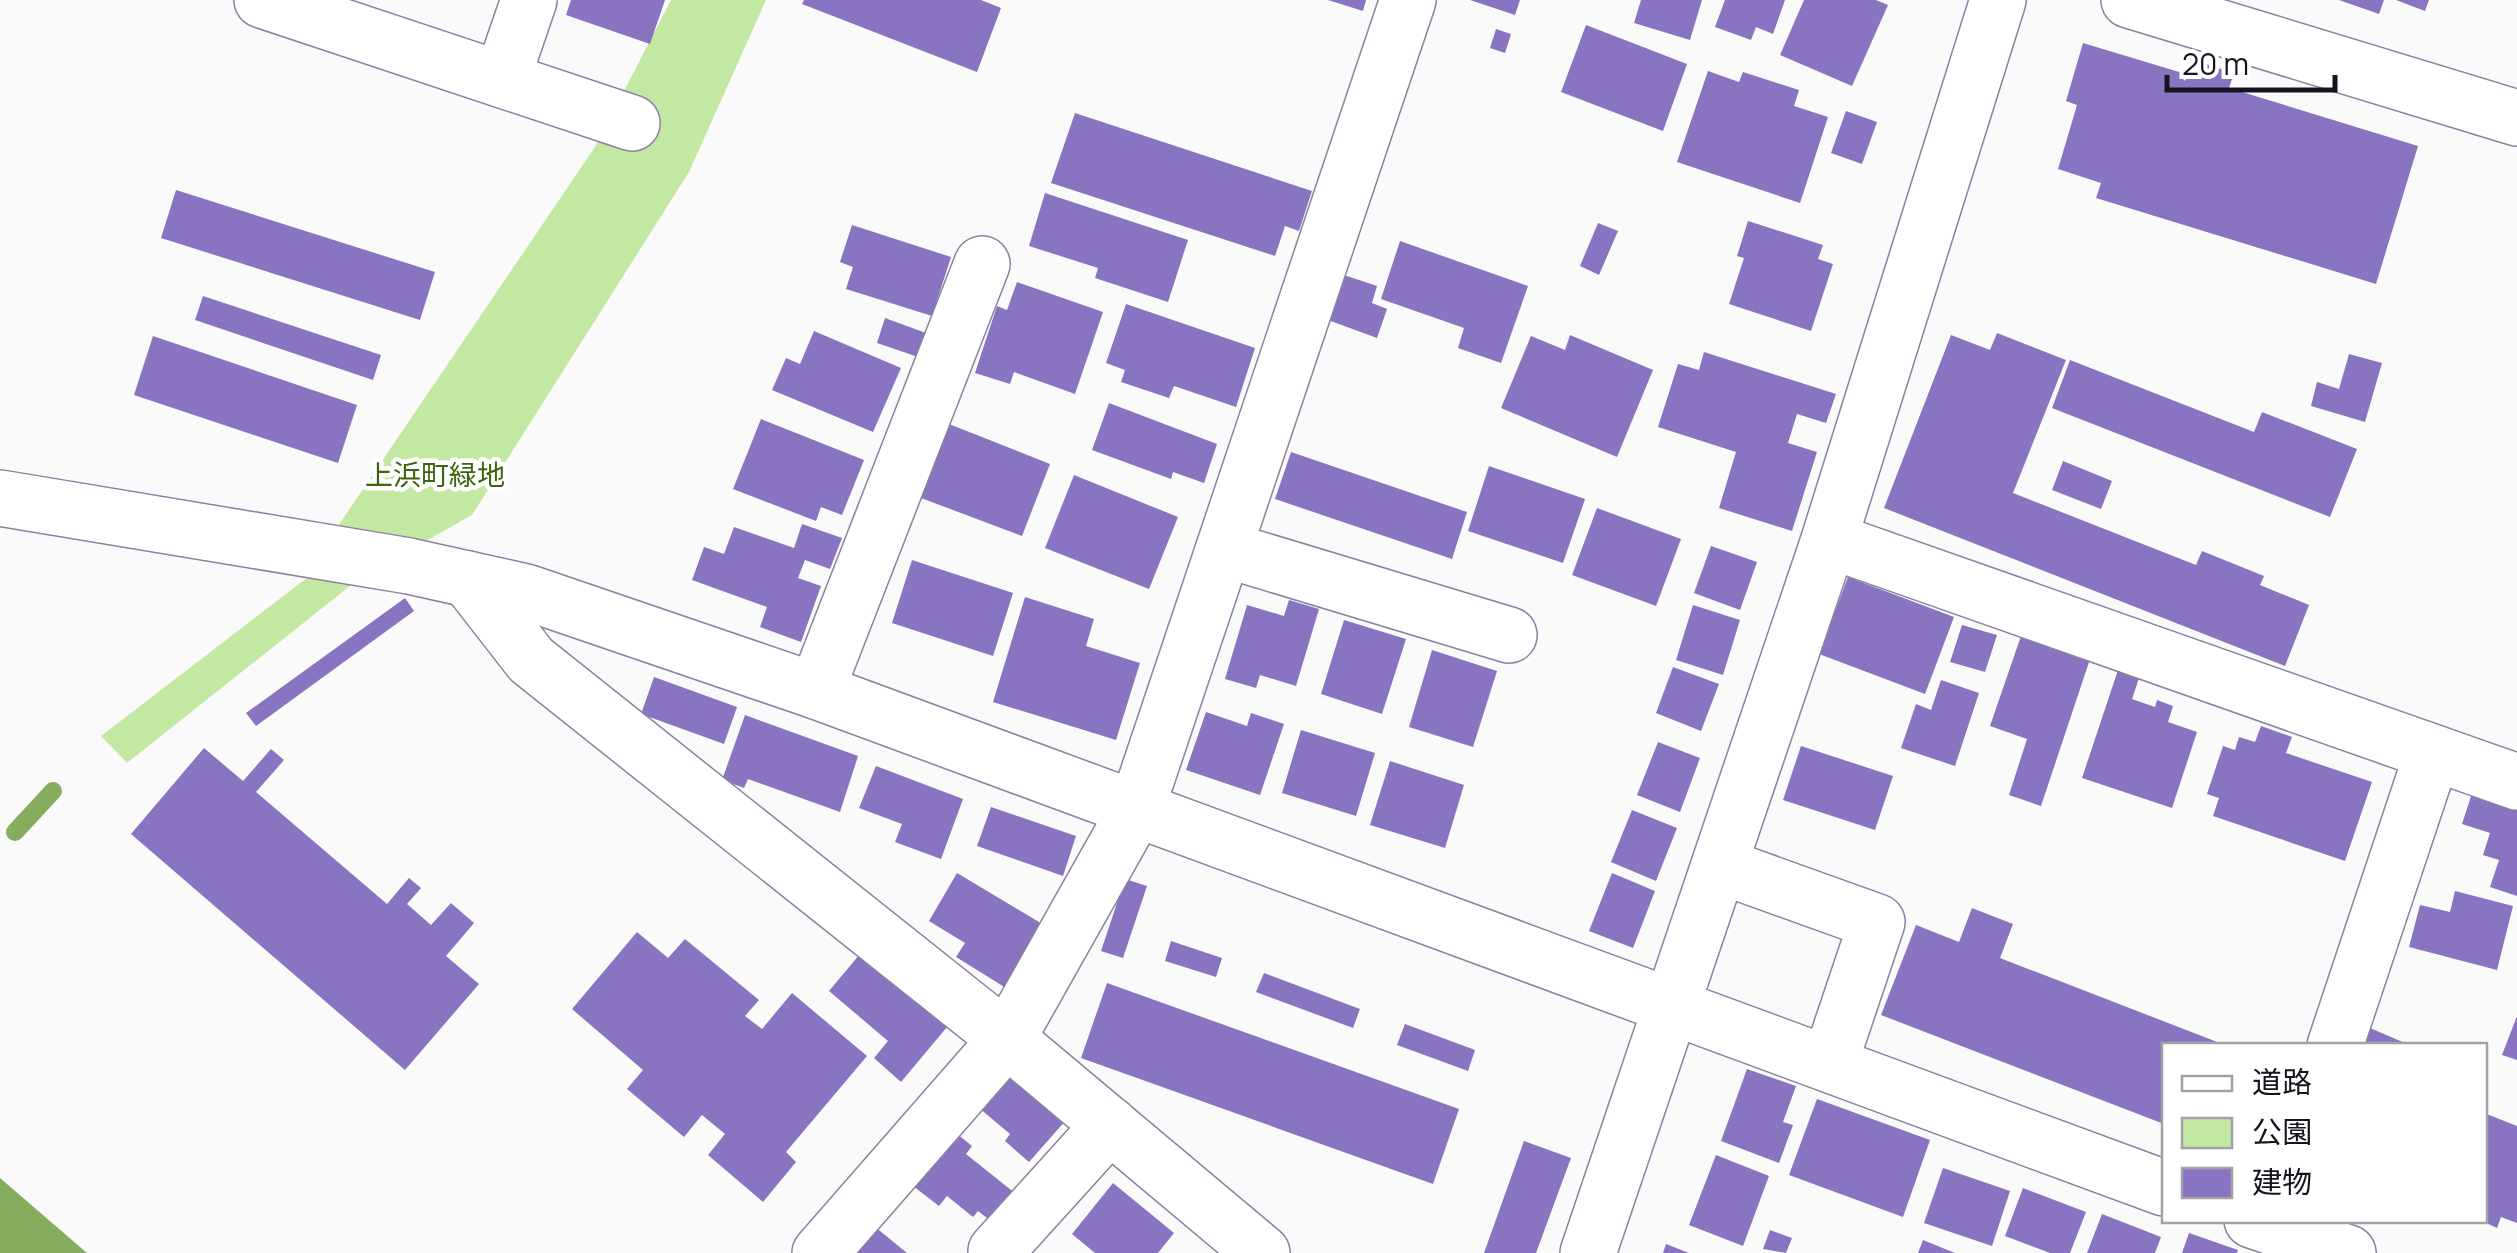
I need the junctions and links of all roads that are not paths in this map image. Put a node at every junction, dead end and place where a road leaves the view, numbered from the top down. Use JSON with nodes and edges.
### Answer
{"nodes":[{"id":1,"x":262,"y":0,"type":"edge"},
{"id":2,"x":529,"y":0,"type":"edge"},
{"id":3,"x":1408,"y":0,"type":"edge"},
{"id":4,"x":1998,"y":0,"type":"edge"},
{"id":5,"x":2129,"y":0,"type":"edge"},
{"id":6,"x":502,"y":79,"type":"junction"},
{"id":7,"x":2517,"y":118,"type":"edge"},
{"id":8,"x":632,"y":123,"type":"dead end"},
{"id":9,"x":982,"y":264,"type":"dead end"},
{"id":10,"x":0,"y":498,"type":"edge"},
{"id":11,"x":1829,"y":540,"type":"junction"},
{"id":12,"x":1224,"y":549,"type":"junction"},
{"id":13,"x":468,"y":579,"type":"junction"},
{"id":14,"x":1509,"y":635,"type":"dead end"},
{"id":15,"x":816,"y":692,"type":"junction"},
{"id":16,"x":2432,"y":756,"type":"junction"},
{"id":17,"x":2517,"y":782,"type":"edge"},
{"id":18,"x":1136,"y":810,"type":"junction"},
{"id":19,"x":1721,"y":866,"type":"junction"},
{"id":20,"x":1672,"y":1003,"type":"junction"},
{"id":21,"x":1007,"y":1038,"type":"junction"},
{"id":22,"x":2336,"y":1043,"type":"edge"},
{"id":23,"x":1830,"y":1062,"type":"junction"},
{"id":24,"x":1110,"y":1125,"type":"junction"},
{"id":25,"x":2162,"y":1187,"type":"edge"},
{"id":26,"x":2267,"y":1231,"type":"edge"},
{"id":27,"x":1230,"y":1243,"type":"edge"},
{"id":28,"x":996,"y":1251,"type":"edge"},
{"id":29,"x":820,"y":1253,"type":"edge"},
{"id":30,"x":1588,"y":1253,"type":"edge"},
{"id":31,"x":2348,"y":1253,"type":"edge"}],
"edges":[{"from":1,"to":6,"type":"street"},
{"from":2,"to":6,"type":"street"},
{"from":3,"to":12,"type":"street"},
{"from":4,"to":11,"type":"street"},
{"from":5,"to":7,"type":"street"},
{"from":6,"to":8,"type":"street"},
{"from":9,"to":15,"type":"street"},
{"from":10,"to":13,"type":"street"},
{"from":11,"to":16,"type":"street"},
{"from":11,"to":19,"type":"street"},
{"from":12,"to":14,"type":"street"},
{"from":12,"to":18,"type":"street"},
{"from":13,"to":15,"type":"street"},
{"from":13,"to":21,"type":"street"},
{"from":15,"to":18,"type":"street"},
{"from":16,"to":17,"type":"street"},
{"from":16,"to":22,"type":"street"},
{"from":18,"to":20,"type":"street"},
{"from":18,"to":21,"type":"street"},
{"from":19,"to":20,"type":"street"},
{"from":19,"to":23,"type":"street"},
{"from":20,"to":23,"type":"street"},
{"from":20,"to":30,"type":"street"},
{"from":21,"to":24,"type":"street"},
{"from":21,"to":29,"type":"street"},
{"from":23,"to":25,"type":"street"},
{"from":24,"to":27,"type":"street"},
{"from":24,"to":28,"type":"street"},
{"from":26,"to":31,"type":"street"}]}
